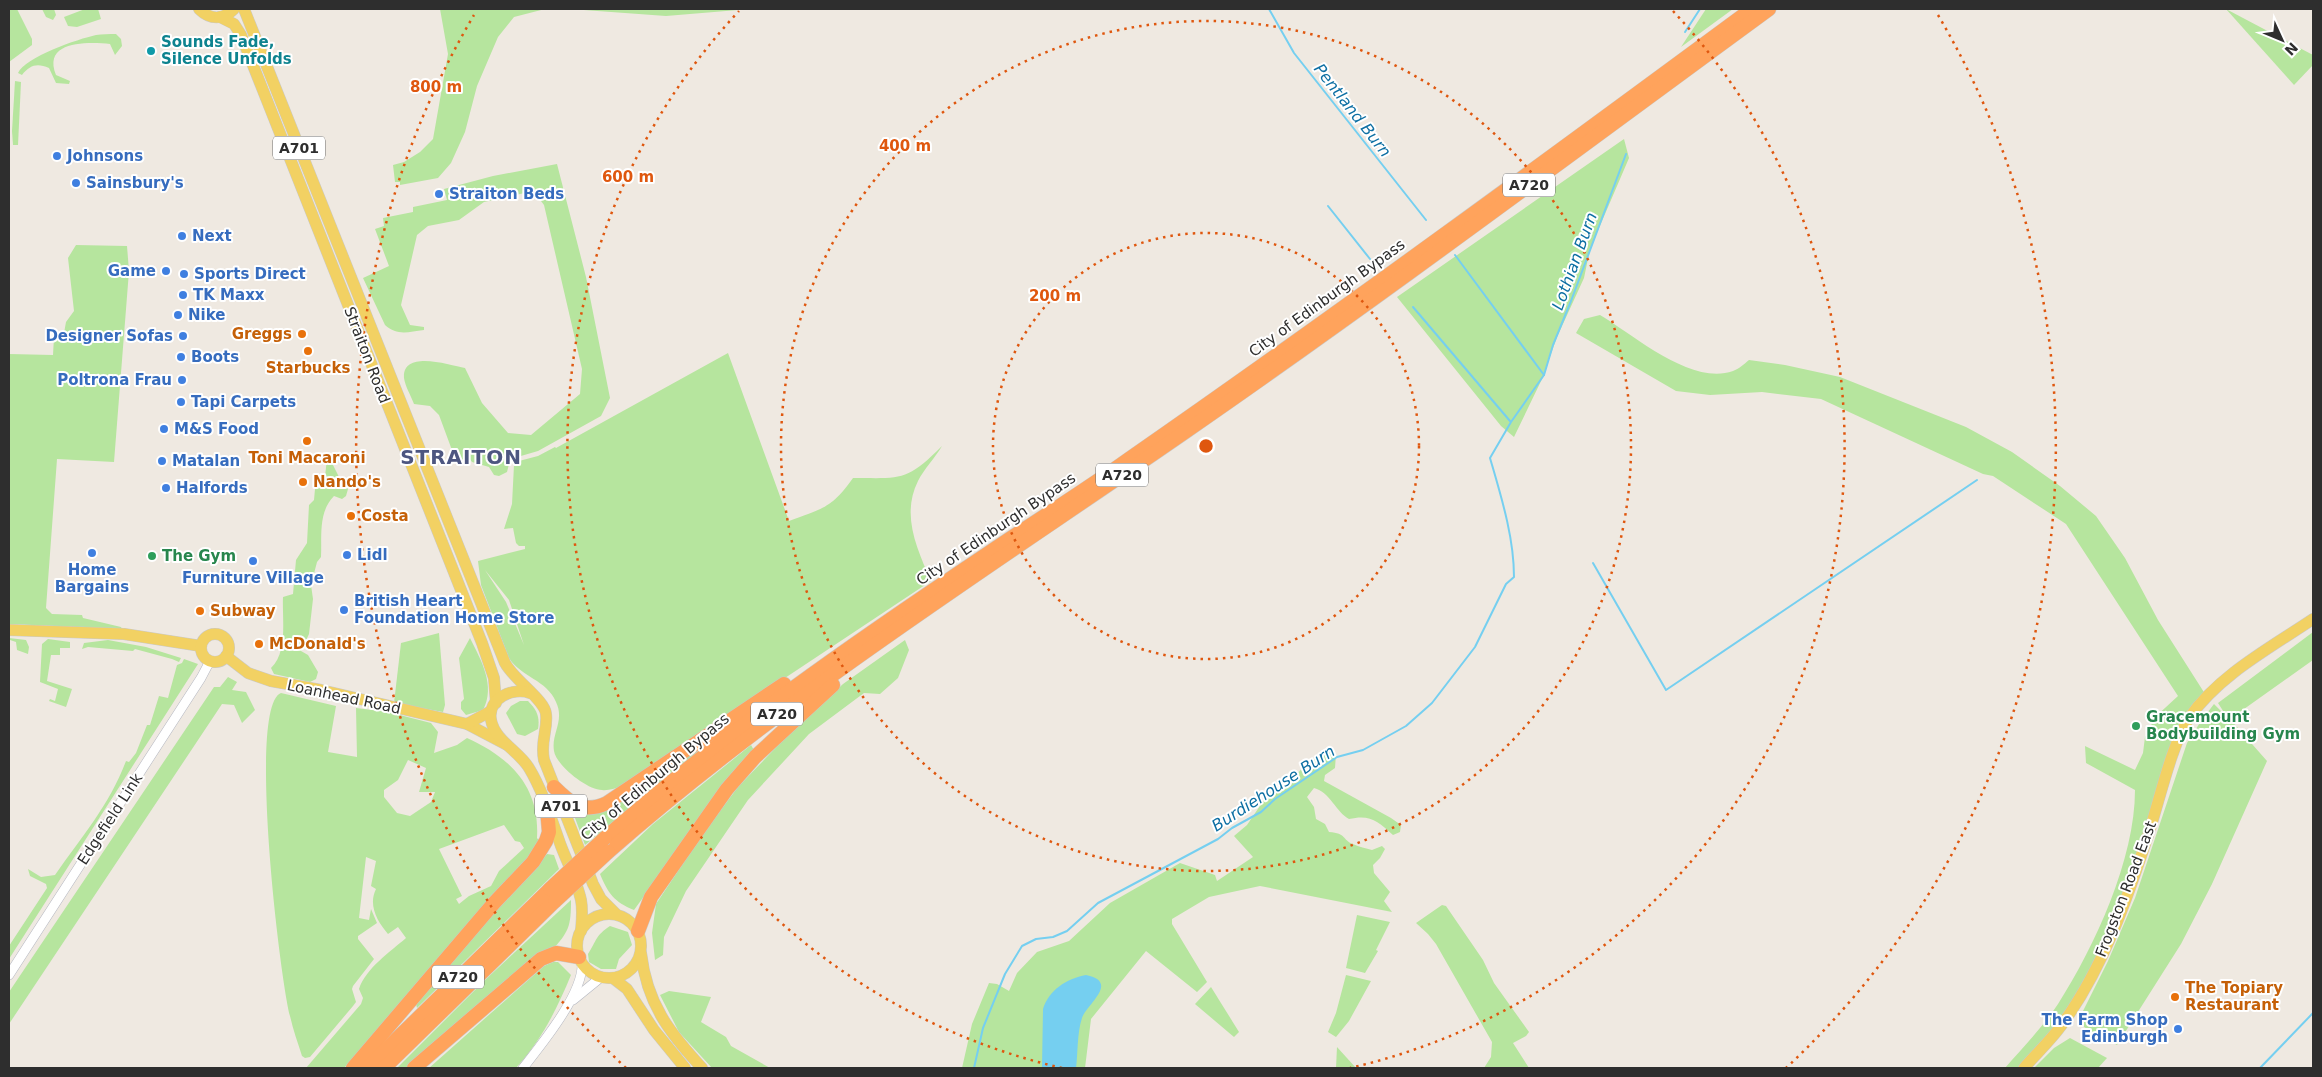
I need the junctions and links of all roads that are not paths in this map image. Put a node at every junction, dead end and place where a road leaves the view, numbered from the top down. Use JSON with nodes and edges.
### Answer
{"nodes":[{"id":1,"x":199,"y":9,"type":"edge"},
{"id":2,"x":234,"y":9,"type":"edge"},
{"id":3,"x":244,"y":9,"type":"edge"},
{"id":4,"x":1752,"y":9,"type":"edge"},
{"id":5,"x":1769,"y":9,"type":"edge"},
{"id":6,"x":220,"y":17,"type":"junction"},
{"id":7,"x":983,"y":556,"type":"junction"},
{"id":8,"x":956,"y":590,"type":"junction"},
{"id":9,"x":2313,"y":619,"type":"edge"},
{"id":10,"x":9,"y":630,"type":"edge"},
{"id":11,"x":201,"y":646,"type":"junction"},
{"id":12,"x":226,"y":656,"type":"junction"},
{"id":13,"x":210,"y":662,"type":"junction"},
{"id":14,"x":530,"y":693,"type":"junction"},
{"id":15,"x":494,"y":707,"type":"junction"},
{"id":16,"x":467,"y":724,"type":"junction"},
{"id":17,"x":507,"y":745,"type":"junction"},
{"id":18,"x":554,"y":787,"type":"junction"},
{"id":19,"x":547,"y":809,"type":"junction"},
{"id":20,"x":606,"y":845,"type":"junction"},
{"id":21,"x":553,"y":895,"type":"junction"},
{"id":22,"x":616,"y":914,"type":"junction"},
{"id":23,"x":581,"y":931,"type":"junction"},
{"id":24,"x":638,"y":931,"type":"junction"},
{"id":25,"x":640,"y":950,"type":"junction"},
{"id":26,"x":580,"y":960,"type":"junction"},
{"id":27,"x":9,"y":975,"type":"edge"},
{"id":28,"x":600,"y":978,"type":"junction"},
{"id":29,"x":614,"y":979,"type":"junction"},
{"id":30,"x":570,"y":1002,"type":"junction"},
{"id":31,"x":353,"y":1068,"type":"edge"},
{"id":32,"x":367,"y":1068,"type":"edge"},
{"id":33,"x":384,"y":1068,"type":"edge"},
{"id":34,"x":414,"y":1068,"type":"edge"},
{"id":35,"x":523,"y":1068,"type":"edge"},
{"id":36,"x":685,"y":1068,"type":"edge"},
{"id":37,"x":702,"y":1068,"type":"edge"},
{"id":38,"x":2024,"y":1068,"type":"edge"}],
"edges":[{"from":1,"to":6,"type":"main road","number":"A701"},
{"from":2,"to":6,"type":"main road"},
{"from":3,"to":14,"type":"main road","name":"Straiton Road","number":"A701"},
{"from":4,"to":7,"type":"highway","name":"City of Edinburgh Bypass","number":"A720"},
{"from":5,"to":8,"type":"highway","name":"City of Edinburgh Bypass","number":"A720"},
{"from":6,"to":15,"type":"main road","name":"Straiton Road","number":"A701"},
{"from":7,"to":18,"type":"highway"},
{"from":7,"to":20,"type":"highway","name":"City of Edinburgh Bypass","number":"A720"},
{"from":8,"to":20,"type":"highway","name":"City of Edinburgh Bypass","number":"A720"},
{"from":8,"to":24,"type":"highway"},
{"from":9,"to":38,"type":"main road","name":"Frogston Road East"},
{"from":10,"to":11,"type":"main road"},
{"from":11,"to":12,"type":"main road"},
{"from":11,"to":13,"type":"main road"},
{"from":12,"to":13,"type":"main road"},
{"from":12,"to":16,"type":"main road","name":"Loanhead Road"},
{"from":13,"to":27,"type":"street","name":"Edgefield Link"},
{"from":14,"to":15,"type":"main road"},
{"from":14,"to":18,"type":"main road","name":"Straiton Road","number":"A701"},
{"from":15,"to":16,"type":"main road"},
{"from":15,"to":17,"type":"main road","name":"Straiton Road","number":"A701"},
{"from":16,"to":17,"type":"main road","name":"Loanhead Road"},
{"from":17,"to":19,"type":"main road","name":"Straiton Road","number":"A701"},
{"from":18,"to":22,"type":"main road","name":"Straiton Road","number":"A701"},
{"from":19,"to":23,"type":"main road","name":"Straiton Road","number":"A701"},
{"from":19,"to":31,"type":"highway"},
{"from":20,"to":21,"type":"highway","name":"City of Edinburgh Bypass","number":"A720","bridge":true},
{"from":21,"to":32,"type":"highway","name":"City of Edinburgh Bypass","number":"A720"},
{"from":21,"to":33,"type":"highway","name":"City of Edinburgh Bypass","number":"A720"},
{"from":22,"to":23,"type":"main road"},
{"from":22,"to":24,"type":"main road","number":"A701"},
{"from":23,"to":26,"type":"main road","number":"A701"},
{"from":24,"to":25,"type":"main road"},
{"from":25,"to":29,"type":"main road"},
{"from":25,"to":37,"type":"main road"},
{"from":26,"to":28,"type":"main road"},
{"from":26,"to":30,"type":"street"},
{"from":26,"to":34,"type":"highway"},
{"from":28,"to":29,"type":"main road"},
{"from":28,"to":30,"type":"street"},
{"from":29,"to":36,"type":"main road"},
{"from":30,"to":35,"type":"street"}]}
